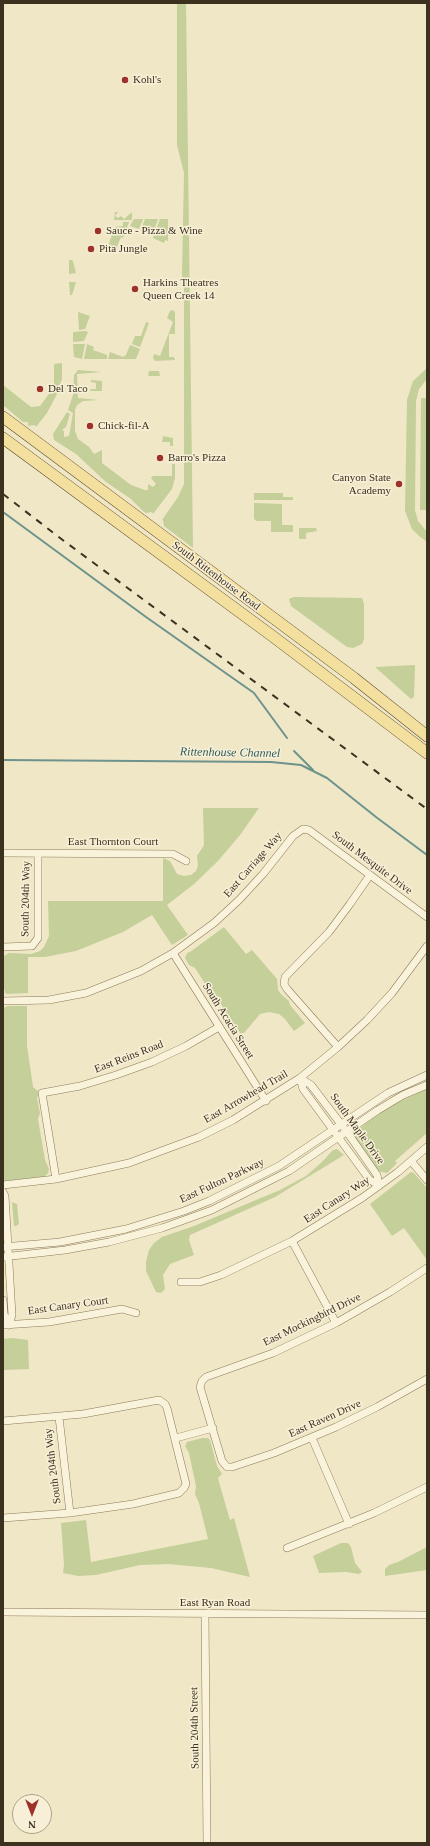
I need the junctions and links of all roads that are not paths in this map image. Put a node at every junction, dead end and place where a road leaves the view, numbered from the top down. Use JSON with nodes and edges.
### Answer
{"nodes":[{"id":1,"x":3,"y":417,"type":"edge"},
{"id":2,"x":3,"y":430,"type":"edge"},
{"id":3,"x":3,"y":438,"type":"edge"},
{"id":4,"x":38,"y":443,"type":"junction"},
{"id":5,"x":99,"y":508,"type":"junction"},
{"id":6,"x":149,"y":526,"type":"junction"},
{"id":7,"x":352,"y":676,"type":"junction"},
{"id":8,"x":343,"y":689,"type":"junction"},
{"id":9,"x":427,"y":736,"type":"edge"},
{"id":10,"x":427,"y":752,"type":"edge"},
{"id":11,"x":303,"y":829,"type":"joint"},
{"id":12,"x":3,"y":853,"type":"edge"},
{"id":13,"x":38,"y":853,"type":"junction"},
{"id":14,"x":186,"y":861,"type":"dead end"},
{"id":15,"x":370,"y":875,"type":"junction"},
{"id":16,"x":427,"y":917,"type":"edge"},
{"id":17,"x":427,"y":946,"type":"edge"},
{"id":18,"x":3,"y":947,"type":"edge"},
{"id":19,"x":173,"y":953,"type":"junction"},
{"id":20,"x":3,"y":1001,"type":"edge"},
{"id":21,"x":219,"y":1027,"type":"junction"},
{"id":22,"x":338,"y":1047,"type":"junction"},
{"id":23,"x":427,"y":1075,"type":"edge"},
{"id":24,"x":300,"y":1078,"type":"junction"},
{"id":25,"x":427,"y":1086,"type":"edge"},
{"id":26,"x":266,"y":1101,"type":"junction"},
{"id":27,"x":341,"y":1125,"type":"junction"},
{"id":28,"x":334,"y":1130,"type":"junction"},
{"id":29,"x":347,"y":1132,"type":"junction"},
{"id":30,"x":340,"y":1138,"type":"junction"},
{"id":31,"x":427,"y":1147,"type":"edge"},
{"id":32,"x":411,"y":1161,"type":"junction"},
{"id":33,"x":56,"y":1180,"type":"junction"},
{"id":34,"x":427,"y":1180,"type":"edge"},
{"id":35,"x":3,"y":1185,"type":"edge"},
{"id":36,"x":378,"y":1186,"type":"junction"},
{"id":37,"x":3,"y":1192,"type":"edge"},
{"id":38,"x":292,"y":1241,"type":"junction"},
{"id":39,"x":6,"y":1247,"type":"edge"},
{"id":40,"x":6,"y":1256,"type":"edge"},
{"id":41,"x":427,"y":1268,"type":"edge"},
{"id":42,"x":181,"y":1282,"type":"dead end"},
{"id":43,"x":3,"y":1300,"type":"edge"},
{"id":44,"x":136,"y":1314,"type":"dead end"},
{"id":45,"x":336,"y":1323,"type":"junction"},
{"id":46,"x":6,"y":1325,"type":"edge"},
{"id":47,"x":427,"y":1379,"type":"edge"},
{"id":48,"x":59,"y":1417,"type":"junction"},
{"id":49,"x":3,"y":1421,"type":"edge"},
{"id":50,"x":213,"y":1428,"type":"junction"},
{"id":51,"x":176,"y":1438,"type":"junction"},
{"id":52,"x":312,"y":1438,"type":"junction"},
{"id":53,"x":427,"y":1487,"type":"edge"},
{"id":54,"x":70,"y":1513,"type":"junction"},
{"id":55,"x":3,"y":1518,"type":"edge"},
{"id":56,"x":349,"y":1524,"type":"junction"},
{"id":57,"x":287,"y":1548,"type":"dead end"},
{"id":58,"x":3,"y":1612,"type":"edge"},
{"id":59,"x":205,"y":1614,"type":"junction"},
{"id":60,"x":427,"y":1614,"type":"edge"},
{"id":61,"x":207,"y":1843,"type":"edge"}],
"edges":[{"from":1,"to":4,"type":"main road","name":"South Rittenhouse Road"},
{"from":2,"to":4,"type":"main road"},
{"from":3,"to":5,"type":"main road","name":"South Rittenhouse Road"},
{"from":4,"to":6,"type":"main road","name":"South Rittenhouse Road"},
{"from":5,"to":6,"type":"main road"},
{"from":5,"to":8,"type":"main road","name":"South Rittenhouse Road"},
{"from":6,"to":7,"type":"main road","name":"South Rittenhouse Road"},
{"from":7,"to":8,"type":"main road"},
{"from":7,"to":9,"type":"main road","name":"South Rittenhouse Road"},
{"from":8,"to":10,"type":"main road","name":"South Rittenhouse Road"},
{"from":11,"to":15,"type":"street","name":"South Mesquite Drive"},
{"from":11,"to":19,"type":"street","name":"East Carriage Way"},
{"from":12,"to":13,"type":"street","name":"East Thornton Court"},
{"from":13,"to":14,"type":"street","name":"East Thornton Court"},
{"from":13,"to":18,"type":"street","name":"South 204th Way"},
{"from":15,"to":16,"type":"street","name":"South Mesquite Drive"},
{"from":15,"to":22,"type":"street"},
{"from":17,"to":22,"type":"street","name":"East Arrowhead Trail"},
{"from":19,"to":20,"type":"street","name":"East Carriage Way"},
{"from":19,"to":21,"type":"street","name":"South Acacia Street"},
{"from":21,"to":26,"type":"street","name":"South Acacia Street"},
{"from":21,"to":33,"type":"street","name":"East Reins Road"},
{"from":22,"to":24,"type":"street","name":"East Arrowhead Trail"},
{"from":23,"to":27,"type":"street","name":"East Fulton Parkway"},
{"from":24,"to":26,"type":"street","name":"East Arrowhead Trail"},
{"from":24,"to":27,"type":"street","name":"South Maple Drive"},
{"from":24,"to":28,"type":"street","name":"South Maple Drive"},
{"from":25,"to":29,"type":"street","name":"East Fulton Parkway"},
{"from":26,"to":33,"type":"street","name":"East Arrowhead Trail"},
{"from":27,"to":28,"type":"street","name":"East Fulton Parkway"},
{"from":27,"to":29,"type":"street","name":"South Maple Drive"},
{"from":28,"to":30,"type":"street","name":"South Maple Drive"},
{"from":28,"to":39,"type":"street","name":"East Fulton Parkway"},
{"from":29,"to":30,"type":"street","name":"East Fulton Parkway"},
{"from":29,"to":36,"type":"street","name":"South Maple Drive"},
{"from":30,"to":36,"type":"street","name":"South Maple Drive"},
{"from":30,"to":40,"type":"street","name":"East Fulton Parkway"},
{"from":31,"to":32,"type":"street"},
{"from":32,"to":34,"type":"street"},
{"from":32,"to":36,"type":"street","name":"East Canary Way"},
{"from":33,"to":35,"type":"street","name":"East Arrowhead Trail"},
{"from":36,"to":38,"type":"street","name":"East Canary Way"},
{"from":37,"to":39,"type":"street"},
{"from":38,"to":42,"type":"street"},
{"from":38,"to":45,"type":"street"},
{"from":39,"to":40,"type":"street"},
{"from":40,"to":46,"type":"street"},
{"from":41,"to":45,"type":"street","name":"East Mockingbird Drive"},
{"from":43,"to":46,"type":"street"},
{"from":44,"to":46,"type":"street","name":"East Canary Court"},
{"from":45,"to":50,"type":"street","name":"East Mockingbird Drive"},
{"from":47,"to":52,"type":"street","name":"East Raven Drive"},
{"from":48,"to":49,"type":"street"},
{"from":48,"to":51,"type":"street"},
{"from":48,"to":54,"type":"street","name":"South 204th Way"},
{"from":50,"to":51,"type":"street"},
{"from":50,"to":52,"type":"street","name":"East Raven Drive"},
{"from":51,"to":54,"type":"street"},
{"from":52,"to":56,"type":"street"},
{"from":53,"to":56,"type":"street"},
{"from":54,"to":55,"type":"street"},
{"from":56,"to":57,"type":"street"},
{"from":58,"to":59,"type":"street","name":"East Ryan Road"},
{"from":59,"to":60,"type":"street","name":"East Ryan Road"},
{"from":59,"to":61,"type":"street","name":"South 204th Street"}]}
